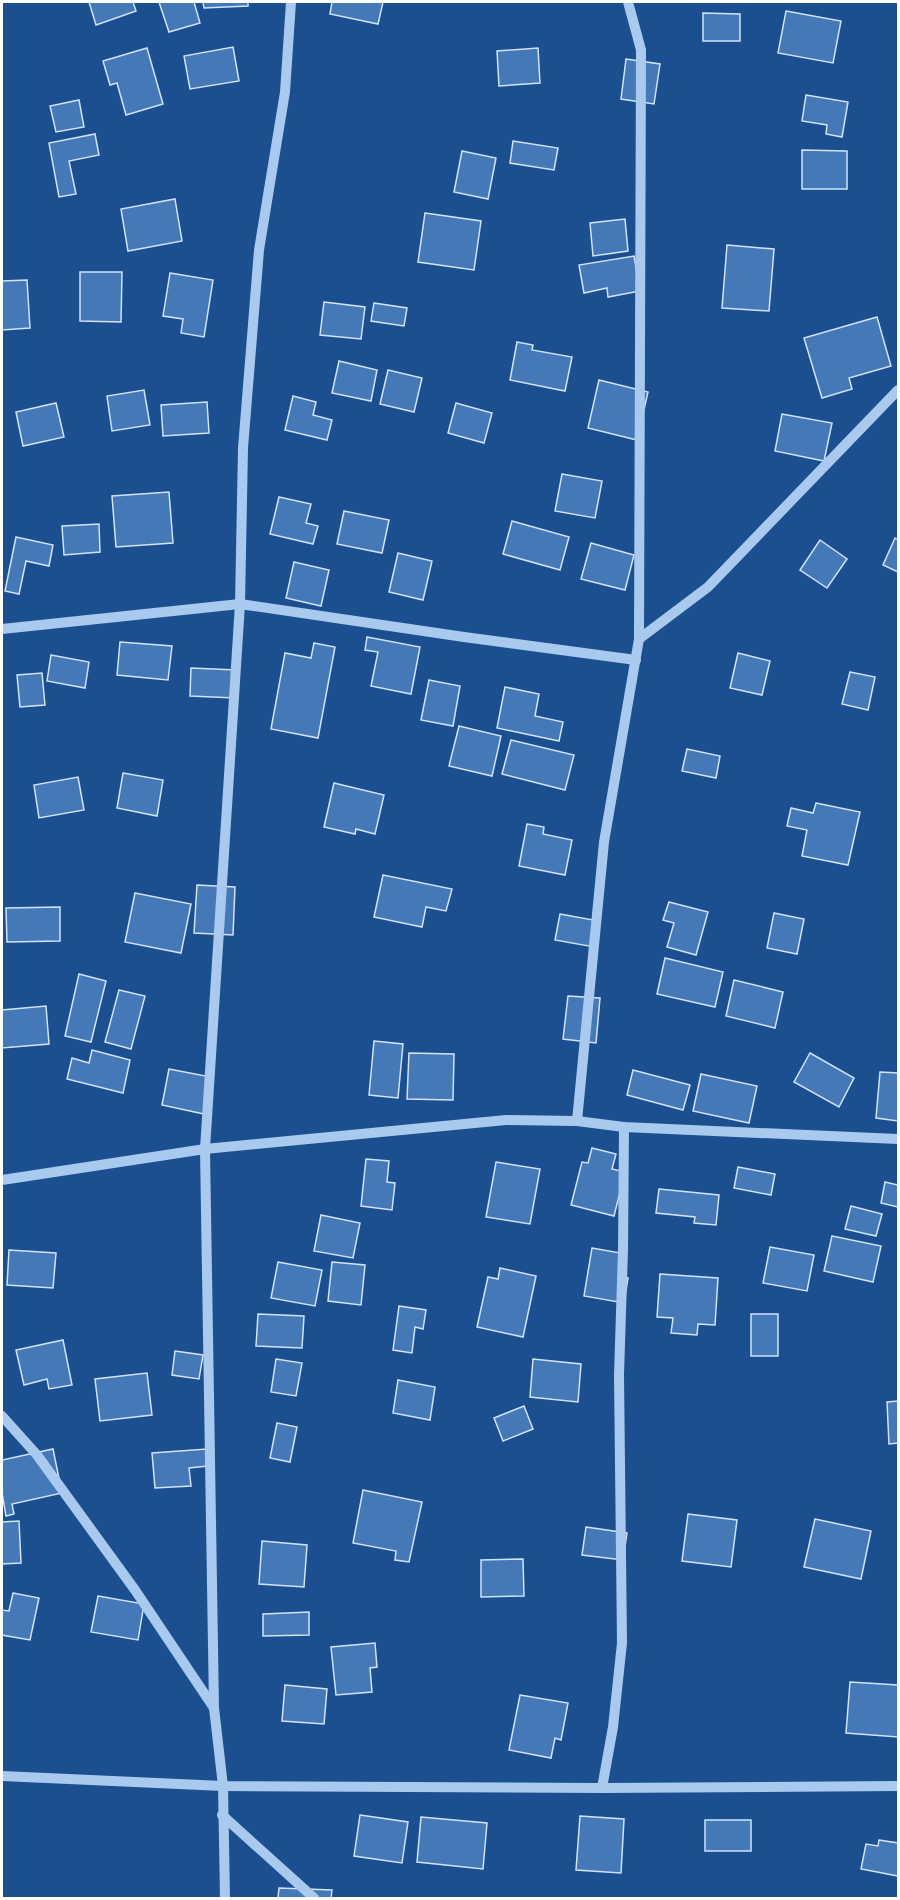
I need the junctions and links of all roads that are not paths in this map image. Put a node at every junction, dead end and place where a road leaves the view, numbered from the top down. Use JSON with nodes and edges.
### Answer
{"nodes":[{"id":1,"x":291,"y":2,"type":"edge"},
{"id":2,"x":628,"y":2,"type":"edge"},
{"id":3,"x":898,"y":390,"type":"edge"},
{"id":4,"x":240,"y":604,"type":"junction"},
{"id":5,"x":2,"y":629,"type":"edge"},
{"id":6,"x":639,"y":639,"type":"junction"},
{"id":7,"x":636,"y":660,"type":"junction"},
{"id":8,"x":577,"y":1121,"type":"junction"},
{"id":9,"x":624,"y":1127,"type":"junction"},
{"id":10,"x":898,"y":1139,"type":"edge"},
{"id":11,"x":205,"y":1149,"type":"junction"},
{"id":12,"x":2,"y":1180,"type":"edge"},
{"id":13,"x":2,"y":1416,"type":"edge"},
{"id":14,"x":214,"y":1708,"type":"junction"},
{"id":15,"x":2,"y":1776,"type":"edge"},
{"id":16,"x":223,"y":1786,"type":"junction"},
{"id":17,"x":898,"y":1786,"type":"edge"},
{"id":18,"x":603,"y":1788,"type":"junction"},
{"id":19,"x":222,"y":1815,"type":"junction"},
{"id":20,"x":225,"y":1899,"type":"edge"},
{"id":21,"x":314,"y":1899,"type":"edge"}],
"edges":[{"from":1,"to":4,"type":"street"},
{"from":2,"to":6,"type":"street"},
{"from":3,"to":6,"type":"street"},
{"from":4,"to":5,"type":"street"},
{"from":4,"to":7,"type":"street"},
{"from":4,"to":11,"type":"street"},
{"from":6,"to":7,"type":"street"},
{"from":7,"to":8,"type":"street"},
{"from":8,"to":9,"type":"street"},
{"from":8,"to":11,"type":"street"},
{"from":9,"to":10,"type":"street"},
{"from":9,"to":18,"type":"street"},
{"from":11,"to":12,"type":"street"},
{"from":11,"to":14,"type":"street"},
{"from":13,"to":14,"type":"street"},
{"from":14,"to":16,"type":"street"},
{"from":15,"to":16,"type":"street"},
{"from":16,"to":18,"type":"street"},
{"from":16,"to":19,"type":"street"},
{"from":17,"to":18,"type":"street"},
{"from":19,"to":20,"type":"street"},
{"from":19,"to":21,"type":"street"}]}
